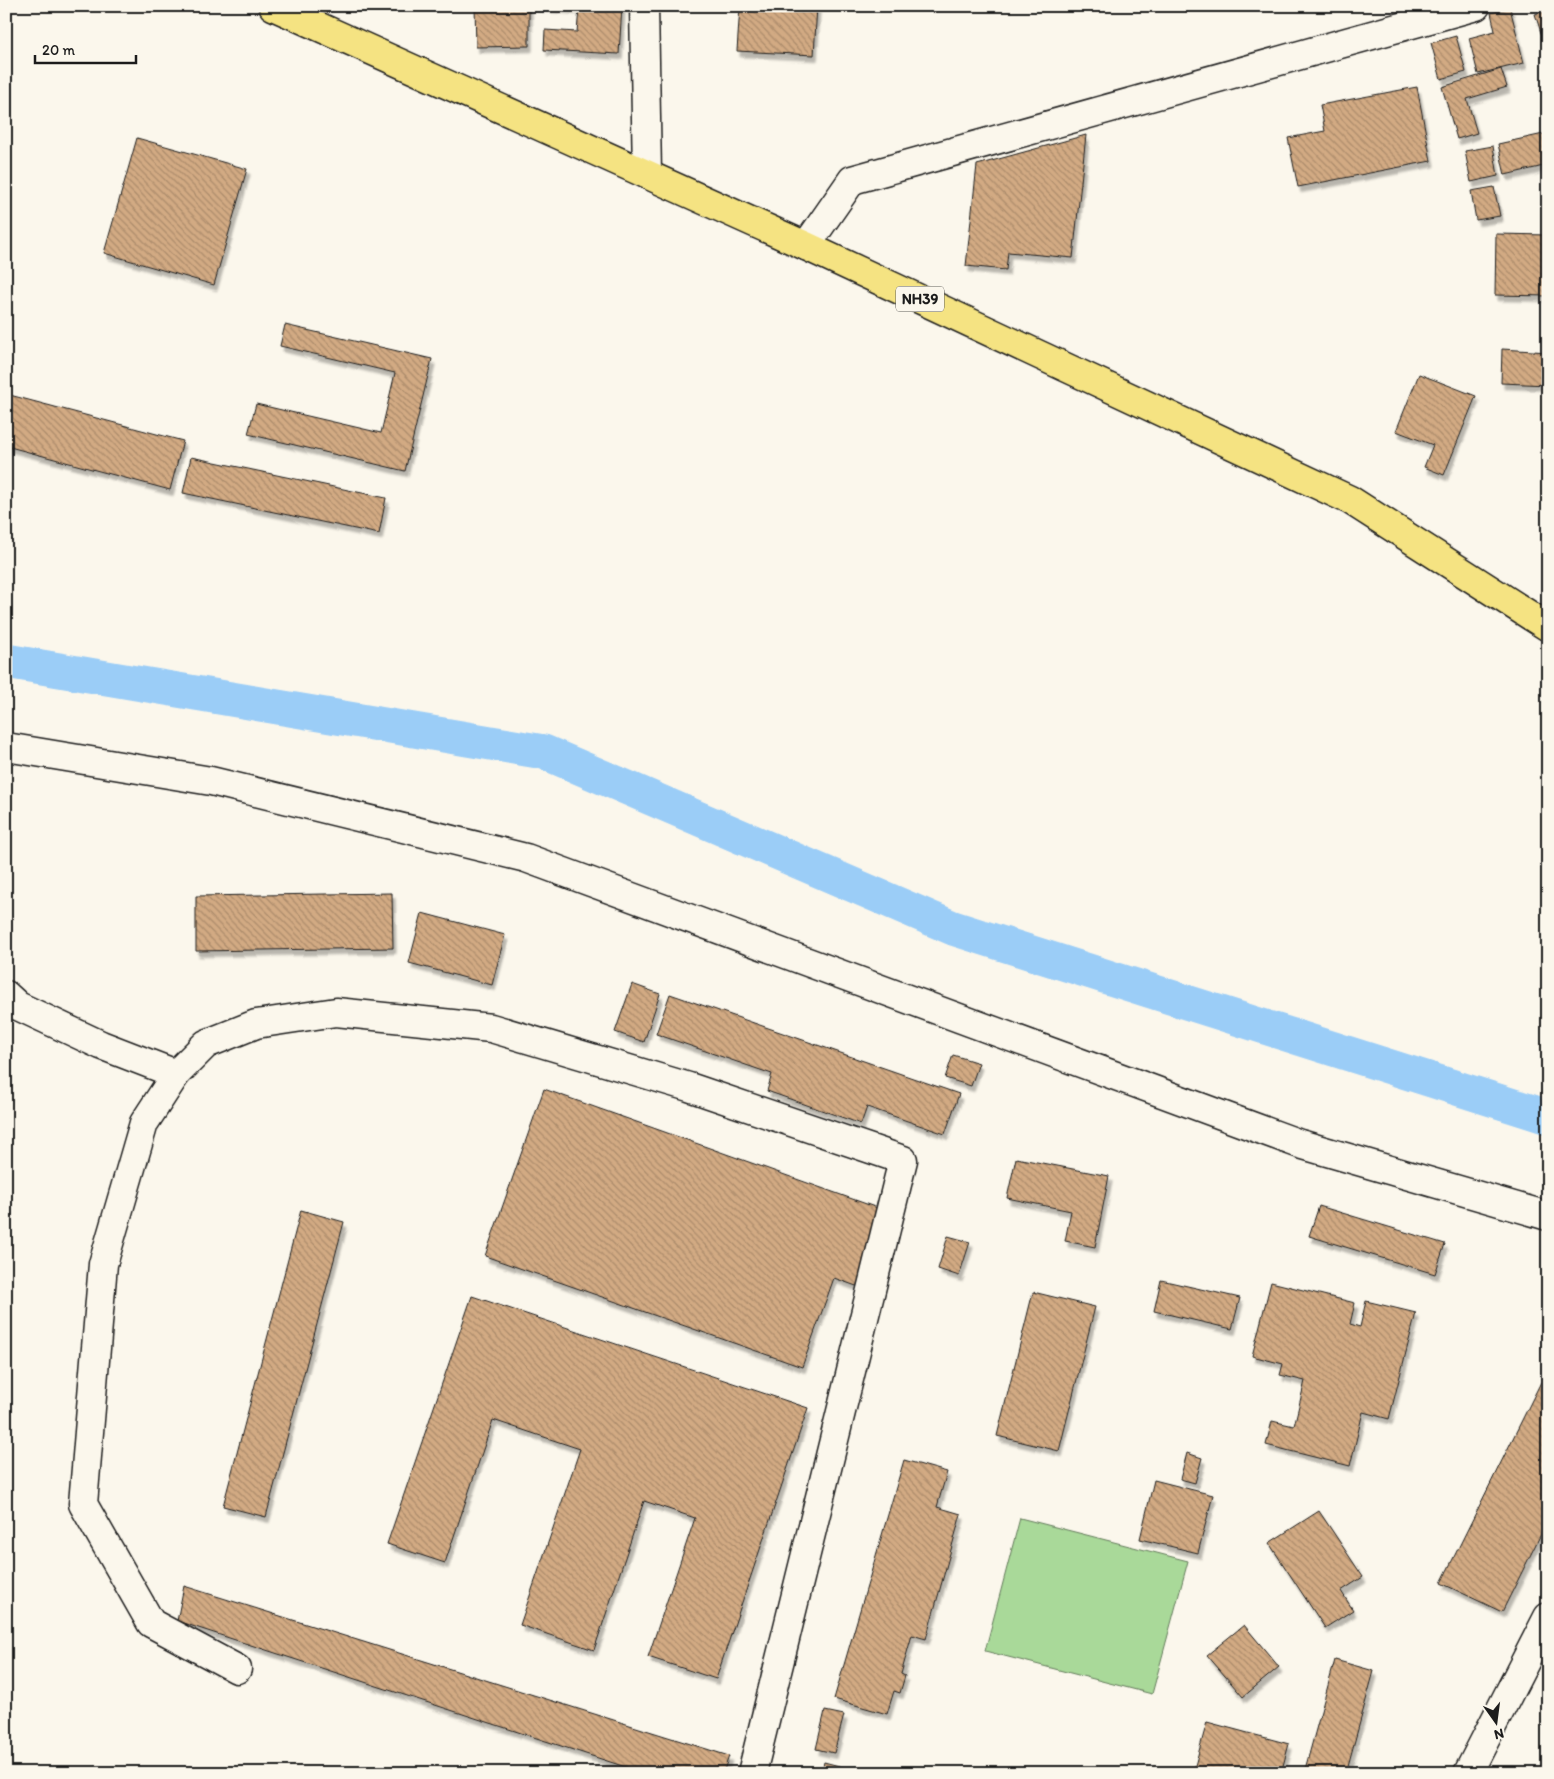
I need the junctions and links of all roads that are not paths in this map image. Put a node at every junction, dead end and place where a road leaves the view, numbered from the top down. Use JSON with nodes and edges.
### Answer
{"nodes":[{"id":1,"x":273,"y":6,"type":"edge"},
{"id":2,"x":644,"y":6,"type":"edge"},
{"id":3,"x":1476,"y":6,"type":"edge"},
{"id":4,"x":647,"y":174,"type":"junction"},
{"id":5,"x":806,"y":246,"type":"junction"},
{"id":6,"x":1548,"y":628,"type":"edge"},
{"id":7,"x":6,"y":747,"type":"edge"},
{"id":8,"x":6,"y":995,"type":"edge"},
{"id":9,"x":176,"y":1074,"type":"junction"},
{"id":10,"x":1548,"y":1216,"type":"edge"},
{"id":11,"x":1548,"y":1617,"type":"edge"},
{"id":12,"x":237,"y":1669,"type":"dead end"},
{"id":13,"x":752,"y":1773,"type":"edge"},
{"id":14,"x":1468,"y":1773,"type":"edge"}],
"edges":[{"from":1,"to":4,"type":"main road","number":"NH39"},
{"from":2,"to":4,"type":"street"},
{"from":3,"to":5,"type":"street"},
{"from":4,"to":5,"type":"main road","number":"NH39"},
{"from":5,"to":6,"type":"main road","number":"NH39"},
{"from":7,"to":10,"type":"street"},
{"from":8,"to":9,"type":"street"},
{"from":9,"to":12,"type":"street"},
{"from":9,"to":13,"type":"street"},
{"from":11,"to":14,"type":"street"}]}
